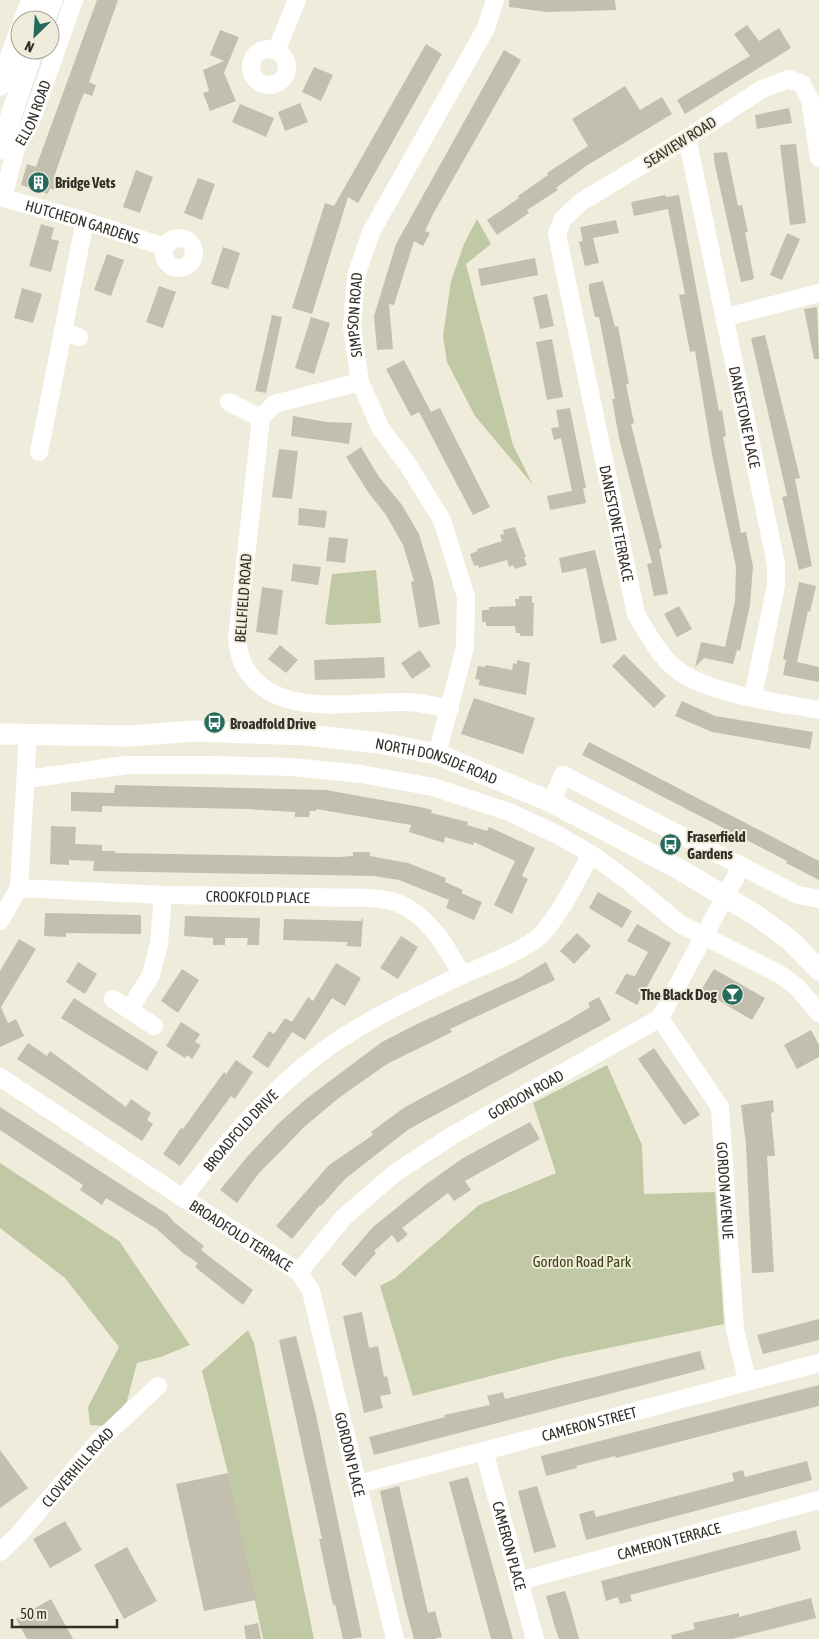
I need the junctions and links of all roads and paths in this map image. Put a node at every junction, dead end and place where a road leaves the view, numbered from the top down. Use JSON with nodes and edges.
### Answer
{"nodes":[{"id":1,"x":74,"y":0,"type":"edge"},
{"id":2,"x":297,"y":0,"type":"edge"},
{"id":3,"x":495,"y":0,"type":"edge"},
{"id":4,"x":276,"y":51,"type":"dead end"},
{"id":5,"x":10,"y":58,"type":"edge"},
{"id":6,"x":30,"y":60,"type":"edge"},
{"id":7,"x":0,"y":85,"type":"edge"},
{"id":8,"x":687,"y":138,"type":"junction"},
{"id":9,"x":0,"y":149,"type":"edge"},
{"id":10,"x":819,"y":158,"type":"edge"},
{"id":11,"x":2,"y":197,"type":"edge"},
{"id":12,"x":563,"y":219,"type":"joint"},
{"id":13,"x":84,"y":221,"type":"junction"},
{"id":14,"x":165,"y":247,"type":"dead end"},
{"id":15,"x":819,"y":293,"type":"edge"},
{"id":16,"x":726,"y":317,"type":"junction"},
{"id":17,"x":360,"y":382,"type":"junction"},
{"id":18,"x":229,"y":402,"type":"dead end"},
{"id":19,"x":261,"y":418,"type":"junction"},
{"id":20,"x":39,"y":452,"type":"dead end"},
{"id":21,"x":753,"y":696,"type":"junction"},
{"id":22,"x":450,"y":709,"type":"junction"},
{"id":23,"x":819,"y":710,"type":"edge"},
{"id":24,"x":0,"y":734,"type":"edge"},
{"id":25,"x":28,"y":734,"type":"junction"},
{"id":26,"x":437,"y":754,"type":"junction"},
{"id":27,"x":26,"y":779,"type":"junction"},
{"id":28,"x":551,"y":802,"type":"junction"},
{"id":29,"x":590,"y":854,"type":"junction"},
{"id":30,"x":741,"y":868,"type":"junction"},
{"id":31,"x":19,"y":888,"type":"junction"},
{"id":32,"x":163,"y":895,"type":"junction"},
{"id":33,"x":725,"y":897,"type":"junction"},
{"id":34,"x":819,"y":899,"type":"edge"},
{"id":35,"x":0,"y":921,"type":"edge"},
{"id":36,"x":704,"y":936,"type":"junction"},
{"id":37,"x":819,"y":970,"type":"edge"},
{"id":38,"x":462,"y":975,"type":"junction"},
{"id":39,"x":114,"y":1000,"type":"dead end"},
{"id":40,"x":815,"y":1008,"type":"edge"},
{"id":41,"x":129,"y":1010,"type":"junction"},
{"id":42,"x":660,"y":1018,"type":"junction"},
{"id":43,"x":154,"y":1026,"type":"dead end"},
{"id":44,"x":0,"y":1077,"type":"edge"},
{"id":45,"x":184,"y":1198,"type":"junction"},
{"id":46,"x":298,"y":1272,"type":"junction"},
{"id":47,"x":819,"y":1363,"type":"edge"},
{"id":48,"x":747,"y":1380,"type":"junction"},
{"id":49,"x":158,"y":1386,"type":"dead end"},
{"id":50,"x":484,"y":1451,"type":"junction"},
{"id":51,"x":358,"y":1484,"type":"junction"},
{"id":52,"x":819,"y":1500,"type":"edge"},
{"id":53,"x":0,"y":1552,"type":"edge"},
{"id":54,"x":519,"y":1581,"type":"junction"},
{"id":55,"x":395,"y":1639,"type":"edge"},
{"id":56,"x":535,"y":1639,"type":"edge"}],
"edges":[{"from":1,"to":11,"type":"street","name":"ELLON ROAD"},
{"from":2,"to":4,"type":"street"},
{"from":3,"to":17,"type":"street","name":"SIMPSON ROAD"},
{"from":5,"to":7,"type":"main road"},
{"from":6,"to":9,"type":"main road","name":"ELLON ROAD"},
{"from":8,"to":10,"type":"street","name":"SEAVIEW ROAD"},
{"from":8,"to":12,"type":"street","name":"SEAVIEW ROAD"},
{"from":8,"to":16,"type":"street","name":"DANESTONE PLACE"},
{"from":11,"to":13,"type":"street","name":"HUTCHEON GARDENS"},
{"from":12,"to":21,"type":"street","name":"DANESTONE TERRACE"},
{"from":13,"to":14,"type":"street","name":"HUTCHEON GARDENS"},
{"from":13,"to":20,"type":"street"},
{"from":15,"to":16,"type":"street"},
{"from":16,"to":21,"type":"street","name":"DANESTONE PLACE"},
{"from":17,"to":19,"type":"street"},
{"from":17,"to":22,"type":"street","name":"SIMPSON ROAD"},
{"from":18,"to":19,"type":"street"},
{"from":19,"to":22,"type":"street","name":"BELLFIELD ROAD"},
{"from":21,"to":23,"type":"street","name":"DANESTONE TERRACE"},
{"from":22,"to":26,"type":"street","name":"SIMPSON ROAD"},
{"from":24,"to":25,"type":"main road","name":"NORTH DONSIDE ROAD"},
{"from":25,"to":26,"type":"main road","name":"NORTH DONSIDE ROAD"},
{"from":25,"to":27,"type":"street"},
{"from":26,"to":28,"type":"main road","name":"NORTH DONSIDE ROAD"},
{"from":27,"to":29,"type":"street","name":"NORTH DONSIDE ROAD"},
{"from":27,"to":31,"type":"street"},
{"from":28,"to":30,"type":"street"},
{"from":28,"to":33,"type":"main road","name":"NORTH DONSIDE ROAD"},
{"from":29,"to":36,"type":"street","name":"NORTH DONSIDE ROAD"},
{"from":29,"to":38,"type":"street","name":"BROADFOLD DRIVE"},
{"from":30,"to":33,"type":"street"},
{"from":30,"to":34,"type":"street"},
{"from":31,"to":32,"type":"street","name":"CROOKFOLD PLACE"},
{"from":31,"to":35,"type":"street"},
{"from":32,"to":38,"type":"street","name":"CROOKFOLD PLACE"},
{"from":32,"to":41,"type":"street"},
{"from":33,"to":36,"type":"street"},
{"from":33,"to":37,"type":"main road","name":"NORTH DONSIDE ROAD"},
{"from":36,"to":40,"type":"street","name":"NORTH DONSIDE ROAD"},
{"from":36,"to":42,"type":"street"},
{"from":38,"to":45,"type":"street","name":"BROADFOLD DRIVE"},
{"from":39,"to":41,"type":"street"},
{"from":41,"to":43,"type":"street"},
{"from":42,"to":46,"type":"street","name":"GORDON ROAD"},
{"from":42,"to":48,"type":"street","name":"GORDON AVENUE"},
{"from":44,"to":45,"type":"street"},
{"from":45,"to":46,"type":"street","name":"BROADFOLD TERRACE"},
{"from":46,"to":51,"type":"street","name":"GORDON PLACE"},
{"from":47,"to":48,"type":"street","name":"CAMERON STREET"},
{"from":48,"to":50,"type":"street","name":"CAMERON STREET"},
{"from":49,"to":53,"type":"street","name":"CLOVERHILL ROAD"},
{"from":50,"to":51,"type":"street","name":"CAMERON STREET"},
{"from":50,"to":54,"type":"street","name":"CAMERON PLACE"},
{"from":51,"to":55,"type":"street","name":"GORDON PLACE"},
{"from":52,"to":54,"type":"street","name":"CAMERON TERRACE"},
{"from":54,"to":56,"type":"street","name":"CAMERON PLACE"}]}
